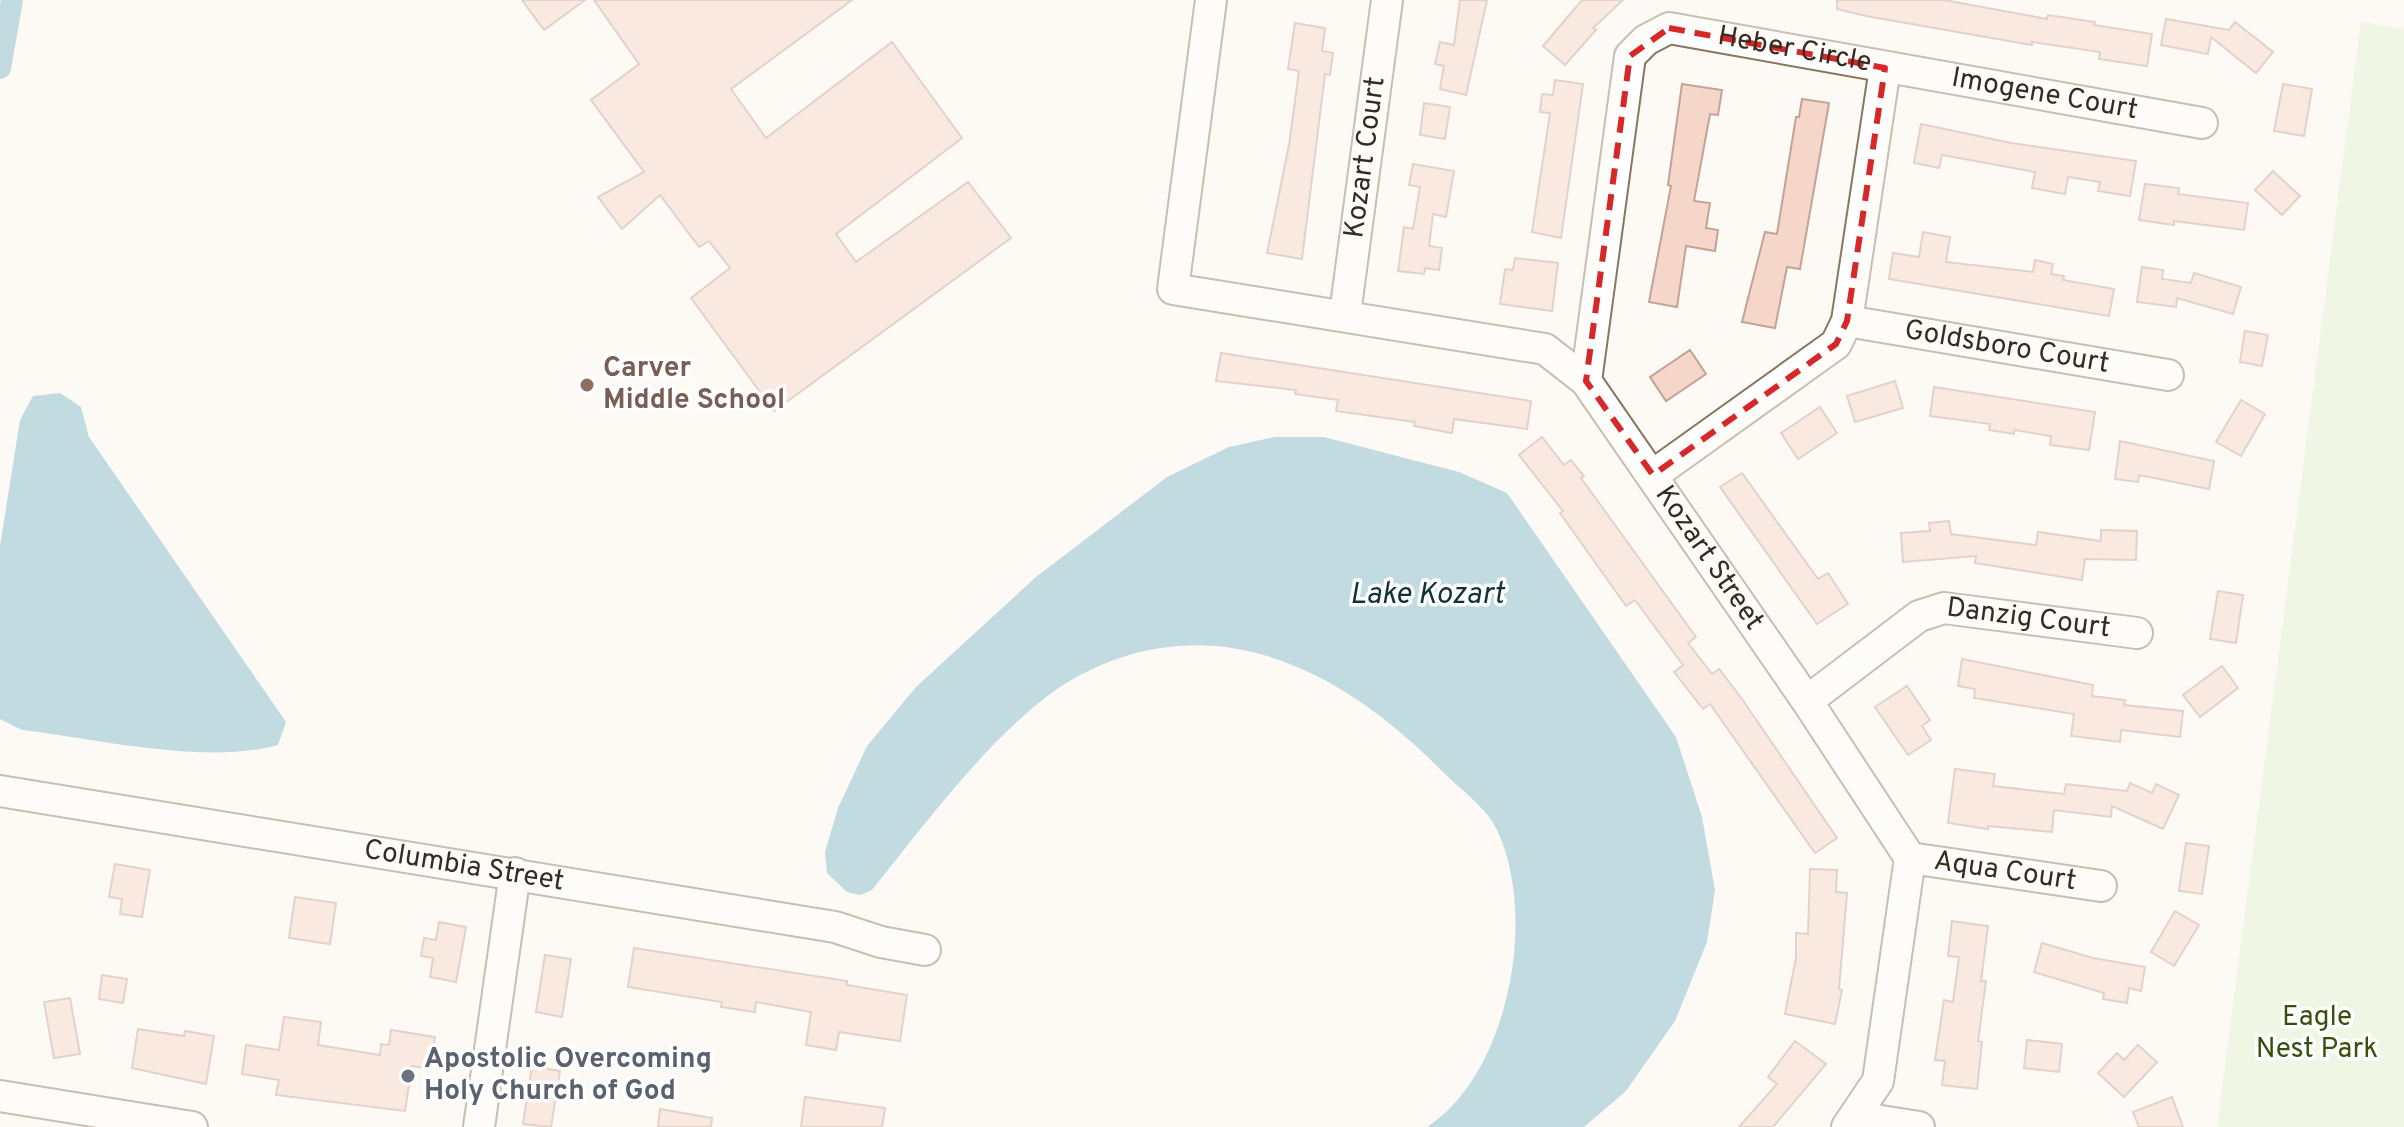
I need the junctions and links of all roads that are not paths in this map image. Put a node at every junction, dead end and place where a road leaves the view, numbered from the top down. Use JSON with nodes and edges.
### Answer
{"nodes":[{"id":1,"x":1211,"y":0,"type":"edge"},
{"id":2,"x":1387,"y":0,"type":"edge"},
{"id":3,"x":1885,"y":68,"type":"junction"},
{"id":4,"x":2202,"y":123,"type":"dead end"},
{"id":5,"x":1345,"y":314,"type":"junction"},
{"id":6,"x":1847,"y":321,"type":"junction"},
{"id":7,"x":2168,"y":375,"type":"dead end"},
{"id":8,"x":1586,"y":381,"type":"junction"},
{"id":9,"x":1653,"y":475,"type":"junction"},
{"id":10,"x":2137,"y":633,"type":"dead end"},
{"id":11,"x":1807,"y":701,"type":"junction"},
{"id":12,"x":0,"y":791,"type":"edge"},
{"id":13,"x":1910,"y":858,"type":"junction"},
{"id":14,"x":515,"y":873,"type":"junction"},
{"id":15,"x":2101,"y":886,"type":"dead end"},
{"id":16,"x":925,"y":950,"type":"dead end"},
{"id":17,"x":0,"y":1096,"type":"edge"},
{"id":18,"x":1851,"y":1122,"type":"edge"},
{"id":19,"x":192,"y":1127,"type":"edge"},
{"id":20,"x":479,"y":1127,"type":"edge"},
{"id":21,"x":1919,"y":1127,"type":"edge"}],
"edges":[{"from":1,"to":5,"type":"street","name":"Kozart Street"},
{"from":2,"to":5,"type":"street","name":"Kozart Court"},
{"from":3,"to":4,"type":"street","name":"Imogene Court"},
{"from":3,"to":6,"type":"street","name":"Heber Circle"},
{"from":3,"to":8,"type":"street","name":"Heber Circle"},
{"from":5,"to":8,"type":"street","name":"Kozart Street"},
{"from":6,"to":7,"type":"street","name":"Goldsboro Court"},
{"from":6,"to":9,"type":"street","name":"Heber Circle"},
{"from":8,"to":9,"type":"street","name":"Kozart Street"},
{"from":9,"to":11,"type":"street","name":"Kozart Street"},
{"from":10,"to":11,"type":"street","name":"Danzig Court"},
{"from":11,"to":13,"type":"street","name":"Kozart Street"},
{"from":12,"to":14,"type":"street","name":"Columbia Street"},
{"from":13,"to":15,"type":"street","name":"Aqua Court"},
{"from":13,"to":18,"type":"street"},
{"from":14,"to":16,"type":"street","name":"Columbia Street"},
{"from":14,"to":20,"type":"street"},
{"from":17,"to":19,"type":"street"},
{"from":18,"to":21,"type":"street"}]}
